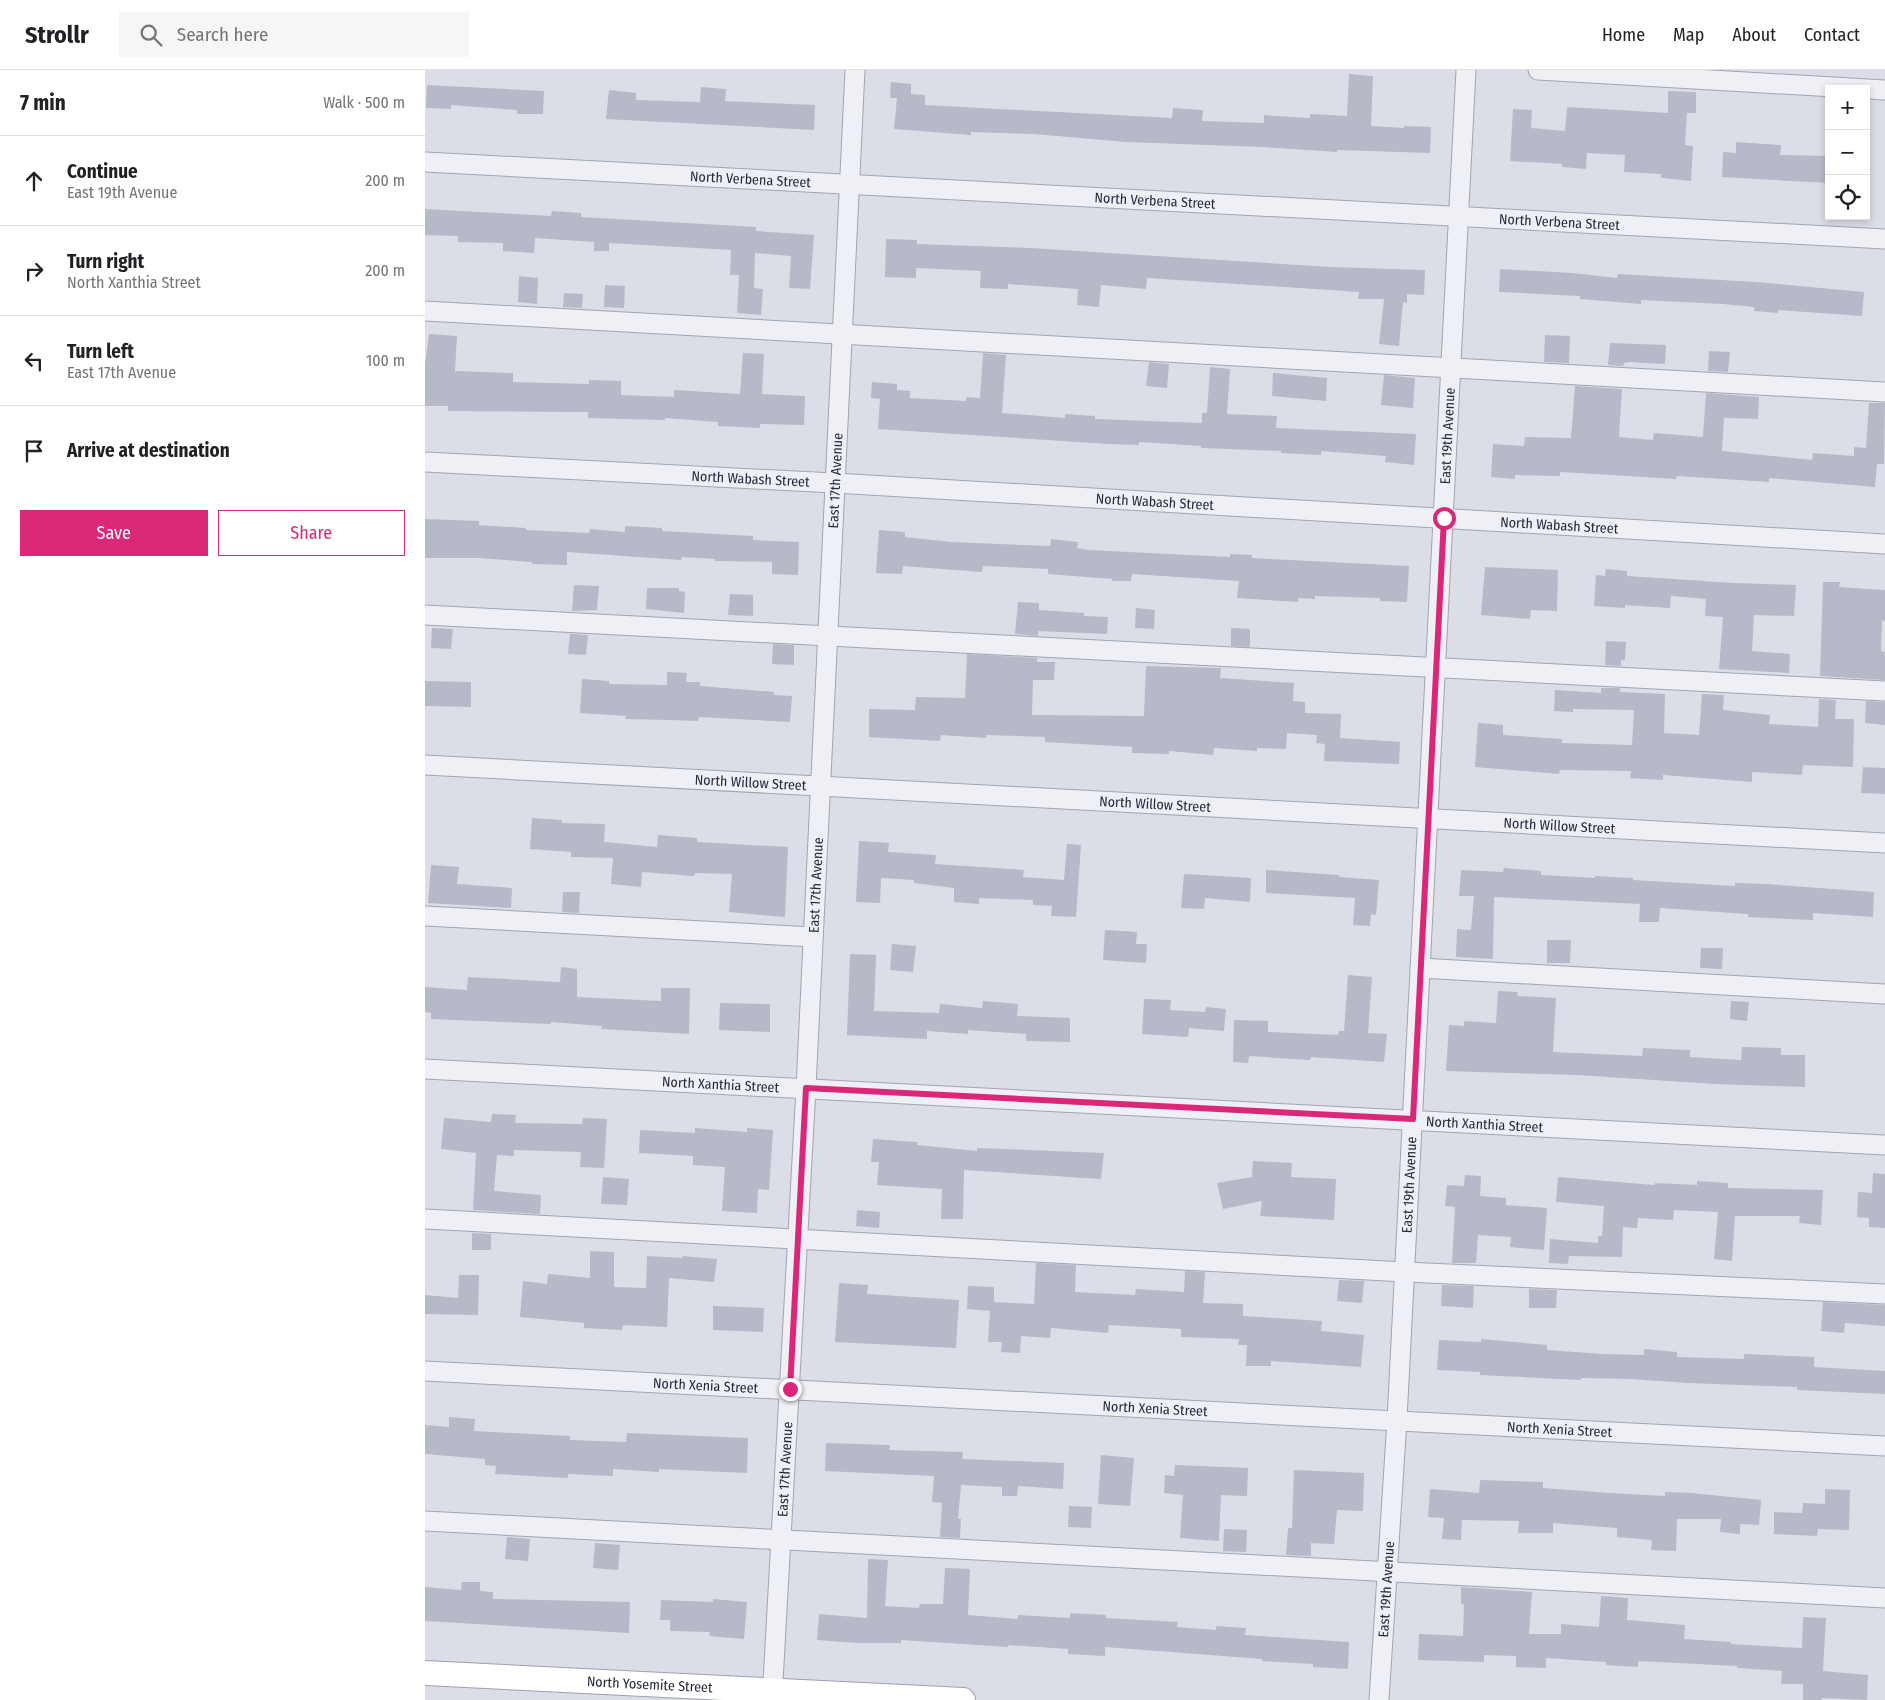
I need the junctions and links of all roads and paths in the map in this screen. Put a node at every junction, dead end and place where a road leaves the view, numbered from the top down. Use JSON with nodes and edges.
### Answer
{"nodes":[{"id":1,"x":855,"y":70,"type":"edge"},
{"id":2,"x":1466,"y":70,"type":"edge"},
{"id":3,"x":1538,"y":70,"type":"edge"},
{"id":4,"x":1885,"y":90,"type":"edge"},
{"id":5,"x":425,"y":162,"type":"edge"},
{"id":6,"x":849,"y":183,"type":"junction"},
{"id":7,"x":1459,"y":216,"type":"junction"},
{"id":8,"x":1885,"y":239,"type":"edge"},
{"id":9,"x":425,"y":311,"type":"edge"},
{"id":10,"x":842,"y":333,"type":"junction"},
{"id":11,"x":1451,"y":369,"type":"junction"},
{"id":12,"x":1885,"y":392,"type":"edge"},
{"id":13,"x":425,"y":462,"type":"edge"},
{"id":14,"x":835,"y":483,"type":"junction"},
{"id":15,"x":1444,"y":518,"type":"junction"},
{"id":16,"x":1885,"y":544,"type":"edge"},
{"id":17,"x":425,"y":615,"type":"edge"},
{"id":18,"x":827,"y":637,"type":"junction"},
{"id":19,"x":1437,"y":667,"type":"junction"},
{"id":20,"x":1885,"y":691,"type":"edge"},
{"id":21,"x":425,"y":765,"type":"edge"},
{"id":22,"x":820,"y":785,"type":"junction"},
{"id":23,"x":1429,"y":819,"type":"junction"},
{"id":24,"x":1885,"y":843,"type":"edge"},
{"id":25,"x":425,"y":916,"type":"edge"},
{"id":26,"x":813,"y":937,"type":"junction"},
{"id":27,"x":1420,"y":968,"type":"junction"},
{"id":28,"x":1885,"y":994,"type":"edge"},
{"id":29,"x":425,"y":1069,"type":"edge"},
{"id":30,"x":806,"y":1088,"type":"junction"},
{"id":31,"x":1413,"y":1119,"type":"junction"},
{"id":32,"x":1885,"y":1145,"type":"edge"},
{"id":33,"x":425,"y":1219,"type":"edge"},
{"id":34,"x":798,"y":1239,"type":"junction"},
{"id":35,"x":1405,"y":1272,"type":"junction"},
{"id":36,"x":1885,"y":1294,"type":"edge"},
{"id":37,"x":425,"y":1371,"type":"edge"},
{"id":38,"x":790,"y":1389,"type":"junction"},
{"id":39,"x":1397,"y":1420,"type":"junction"},
{"id":40,"x":1885,"y":1446,"type":"edge"},
{"id":41,"x":425,"y":1521,"type":"edge"},
{"id":42,"x":782,"y":1540,"type":"junction"},
{"id":43,"x":1388,"y":1573,"type":"junction"},
{"id":44,"x":1885,"y":1598,"type":"edge"},
{"id":45,"x":425,"y":1673,"type":"edge"},
{"id":46,"x":773,"y":1695,"type":"edge"},
{"id":47,"x":963,"y":1700,"type":"edge"},
{"id":48,"x":1379,"y":1700,"type":"edge"}],
"edges":[{"from":1,"to":6,"type":"street","name":"East 17th Avenue"},
{"from":2,"to":7,"type":"street","name":"East 19th Avenue"},
{"from":3,"to":4,"type":"street"},
{"from":5,"to":6,"type":"street","name":"North Verbena Street"},
{"from":6,"to":7,"type":"street","name":"North Verbena Street"},
{"from":6,"to":10,"type":"street","name":"East 17th Avenue"},
{"from":7,"to":8,"type":"street","name":"North Verbena Street"},
{"from":7,"to":11,"type":"street","name":"East 19th Avenue"},
{"from":9,"to":10,"type":"street"},
{"from":10,"to":11,"type":"street"},
{"from":10,"to":14,"type":"street","name":"East 17th Avenue"},
{"from":11,"to":12,"type":"street"},
{"from":11,"to":15,"type":"street","name":"East 19th Avenue"},
{"from":13,"to":14,"type":"street","name":"North Wabash Street"},
{"from":14,"to":15,"type":"street","name":"North Wabash Street"},
{"from":14,"to":18,"type":"street","name":"East 17th Avenue"},
{"from":15,"to":16,"type":"street","name":"North Wabash Street"},
{"from":15,"to":19,"type":"street","name":"East 19th Avenue"},
{"from":17,"to":18,"type":"street"},
{"from":18,"to":19,"type":"street"},
{"from":18,"to":22,"type":"street","name":"East 17th Avenue"},
{"from":19,"to":20,"type":"street"},
{"from":19,"to":23,"type":"street","name":"East 19th Avenue"},
{"from":21,"to":22,"type":"street","name":"North Willow Street"},
{"from":22,"to":23,"type":"street","name":"North Willow Street"},
{"from":22,"to":26,"type":"street","name":"East 17th Avenue"},
{"from":23,"to":24,"type":"street","name":"North Willow Street"},
{"from":23,"to":27,"type":"street","name":"East 19th Avenue"},
{"from":25,"to":26,"type":"street"},
{"from":26,"to":30,"type":"street","name":"East 17th Avenue"},
{"from":27,"to":28,"type":"street"},
{"from":27,"to":31,"type":"street","name":"East 19th Avenue"},
{"from":29,"to":30,"type":"street","name":"North Xanthia Street"},
{"from":30,"to":31,"type":"street","name":"North Xanthia Street"},
{"from":30,"to":34,"type":"street","name":"East 17th Avenue"},
{"from":31,"to":32,"type":"street","name":"North Xanthia Street"},
{"from":31,"to":35,"type":"street","name":"East 19th Avenue"},
{"from":33,"to":34,"type":"street"},
{"from":34,"to":35,"type":"street"},
{"from":34,"to":38,"type":"street","name":"East 17th Avenue"},
{"from":35,"to":36,"type":"street"},
{"from":35,"to":39,"type":"street","name":"East 19th Avenue"},
{"from":37,"to":38,"type":"street","name":"North Xenia Street"},
{"from":38,"to":39,"type":"street","name":"North Xenia Street"},
{"from":38,"to":42,"type":"street","name":"East 17th Avenue"},
{"from":39,"to":40,"type":"street","name":"North Xenia Street"},
{"from":39,"to":43,"type":"street","name":"East 19th Avenue"},
{"from":41,"to":42,"type":"street"},
{"from":42,"to":43,"type":"street"},
{"from":42,"to":46,"type":"street","name":"East 17th Avenue"},
{"from":43,"to":44,"type":"street"},
{"from":43,"to":48,"type":"street","name":"East 19th Avenue"},
{"from":45,"to":46,"type":"main road","name":"North Yosemite Street"},
{"from":46,"to":47,"type":"main road","name":"North Yosemite Street"}]}
